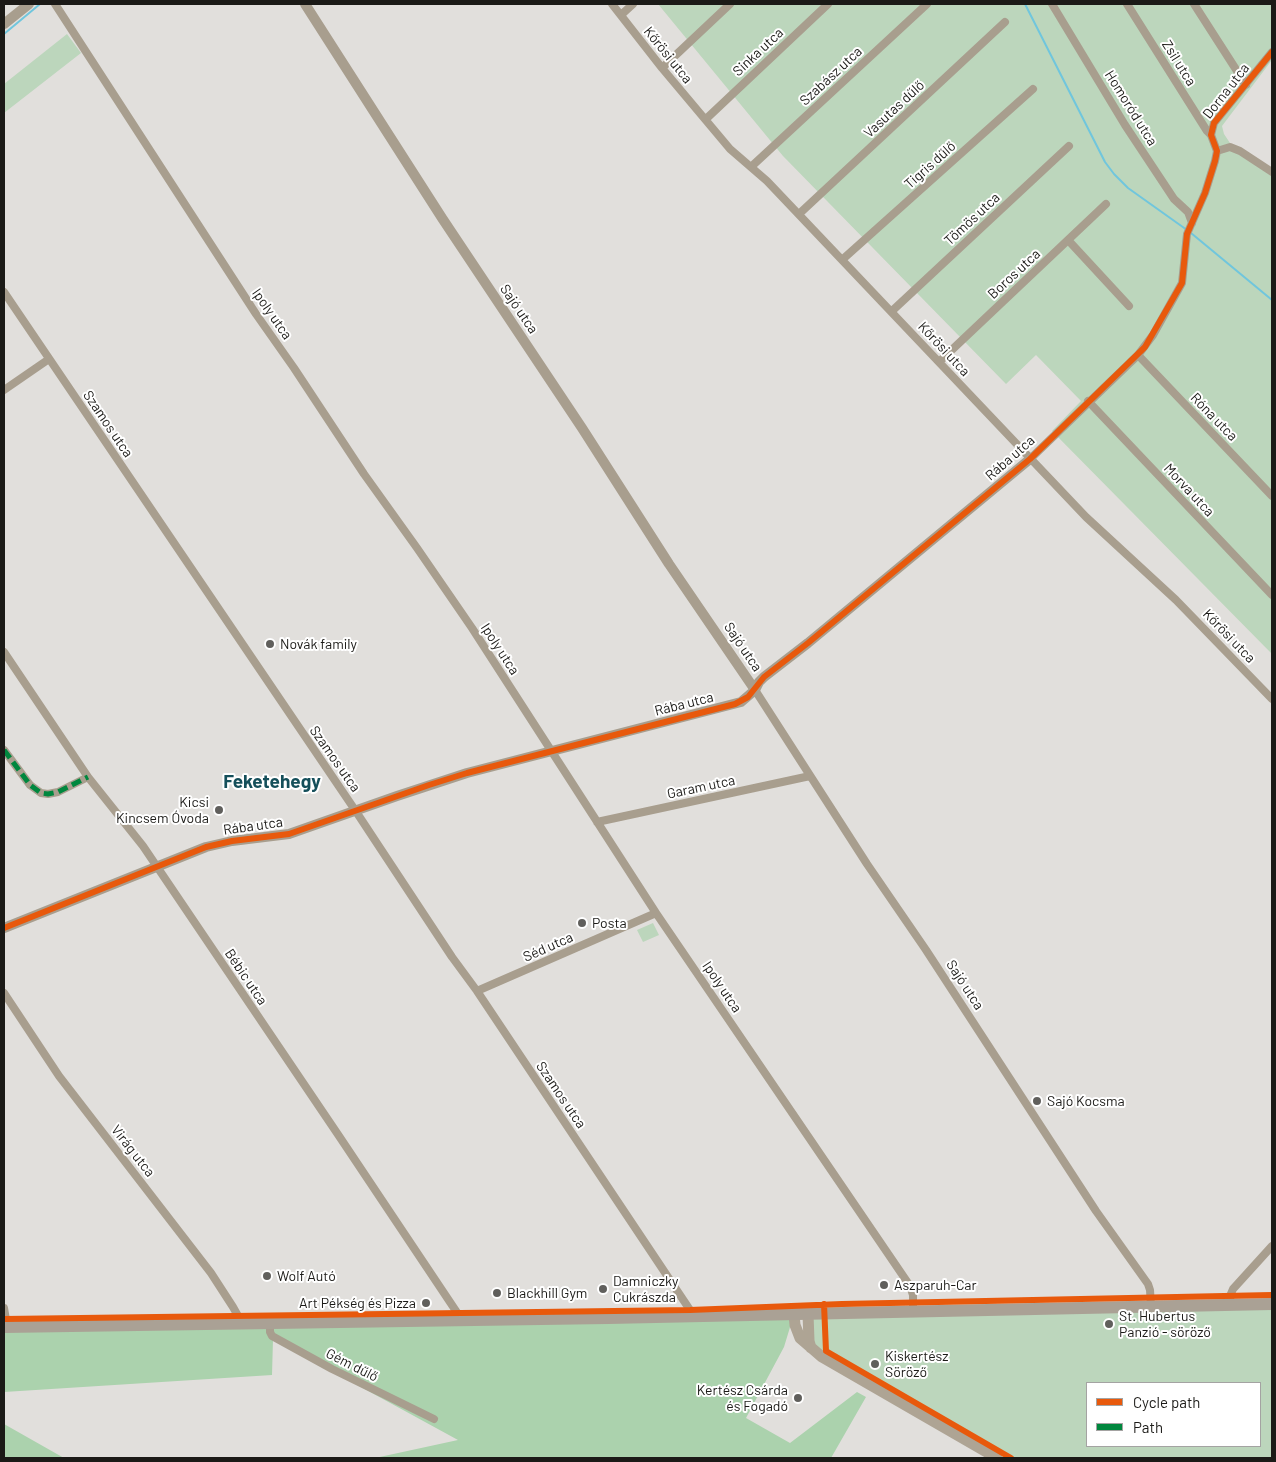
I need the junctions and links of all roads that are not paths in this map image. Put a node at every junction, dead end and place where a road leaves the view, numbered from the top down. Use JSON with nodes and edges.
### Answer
{"nodes":[{"id":1,"x":29,"y":4,"type":"edge"},
{"id":2,"x":55,"y":4,"type":"edge"},
{"id":3,"x":305,"y":4,"type":"edge"},
{"id":4,"x":612,"y":4,"type":"edge"},
{"id":5,"x":632,"y":4,"type":"edge"},
{"id":6,"x":730,"y":4,"type":"edge"},
{"id":7,"x":828,"y":4,"type":"edge"},
{"id":8,"x":927,"y":4,"type":"edge"},
{"id":9,"x":1052,"y":4,"type":"edge"},
{"id":10,"x":1127,"y":4,"type":"edge"},
{"id":11,"x":1194,"y":4,"type":"edge"},
{"id":12,"x":621,"y":15,"type":"junction"},
{"id":13,"x":1005,"y":22,"type":"dead end"},
{"id":14,"x":4,"y":24,"type":"edge"},
{"id":15,"x":1272,"y":52,"type":"edge"},
{"id":16,"x":662,"y":68,"type":"junction"},
{"id":17,"x":1246,"y":85,"type":"junction"},
{"id":18,"x":1033,"y":89,"type":"dead end"},
{"id":19,"x":706,"y":119,"type":"junction"},
{"id":20,"x":1211,"y":135,"type":"junction"},
{"id":21,"x":1070,"y":146,"type":"dead end"},
{"id":22,"x":1216,"y":151,"type":"junction"},
{"id":23,"x":752,"y":166,"type":"junction"},
{"id":24,"x":1272,"y":172,"type":"edge"},
{"id":25,"x":1106,"y":204,"type":"dead end"},
{"id":26,"x":800,"y":214,"type":"junction"},
{"id":27,"x":1189,"y":228,"type":"junction"},
{"id":28,"x":1068,"y":240,"type":"junction"},
{"id":29,"x":843,"y":259,"type":"junction"},
{"id":30,"x":4,"y":292,"type":"edge"},
{"id":31,"x":1130,"y":306,"type":"dead end"},
{"id":32,"x":892,"y":311,"type":"junction"},
{"id":33,"x":1138,"y":355,"type":"junction"},
{"id":34,"x":49,"y":359,"type":"junction"},
{"id":35,"x":939,"y":362,"type":"junction"},
{"id":36,"x":4,"y":390,"type":"edge"},
{"id":37,"x":1088,"y":401,"type":"junction"},
{"id":38,"x":1030,"y":459,"type":"junction"},
{"id":39,"x":1272,"y":496,"type":"edge"},
{"id":40,"x":1272,"y":595,"type":"edge"},
{"id":41,"x":4,"y":652,"type":"edge"},
{"id":42,"x":755,"y":690,"type":"junction"},
{"id":43,"x":1272,"y":699,"type":"edge"},
{"id":44,"x":4,"y":750,"type":"edge"},
{"id":45,"x":551,"y":751,"type":"junction"},
{"id":46,"x":810,"y":776,"type":"junction"},
{"id":47,"x":88,"y":777,"type":"junction"},
{"id":48,"x":355,"y":810,"type":"junction"},
{"id":49,"x":597,"y":822,"type":"junction"},
{"id":50,"x":157,"y":867,"type":"junction"},
{"id":51,"x":656,"y":912,"type":"junction"},
{"id":52,"x":4,"y":928,"type":"edge"},
{"id":53,"x":477,"y":991,"type":"junction"},
{"id":54,"x":4,"y":993,"type":"edge"},
{"id":55,"x":1272,"y":1246,"type":"edge"},
{"id":56,"x":1272,"y":1304,"type":"edge"},
{"id":57,"x":1230,"y":1305,"type":"junction"},
{"id":58,"x":1152,"y":1306,"type":"junction"},
{"id":59,"x":4,"y":1308,"type":"edge"},
{"id":60,"x":913,"y":1312,"type":"junction"},
{"id":61,"x":794,"y":1314,"type":"junction"},
{"id":62,"x":808,"y":1314,"type":"junction"},
{"id":63,"x":692,"y":1316,"type":"junction"},
{"id":64,"x":462,"y":1320,"type":"junction"},
{"id":65,"x":242,"y":1323,"type":"junction"},
{"id":66,"x":270,"y":1323,"type":"junction"},
{"id":67,"x":6,"y":1326,"type":"edge"},
{"id":68,"x":811,"y":1348,"type":"junction"},
{"id":69,"x":434,"y":1419,"type":"dead end"},
{"id":70,"x":997,"y":1458,"type":"edge"}],
"edges":[{"from":1,"to":14,"type":"street"},
{"from":2,"to":45,"type":"street","name":"Ipoly utca"},
{"from":3,"to":42,"type":"street","name":"Sajó utca"},
{"from":4,"to":12,"type":"street","name":"Kőrösi utca"},
{"from":5,"to":12,"type":"street"},
{"from":6,"to":16,"type":"street"},
{"from":7,"to":19,"type":"street","name":"Sinka utca"},
{"from":8,"to":23,"type":"street","name":"Szabász utca"},
{"from":9,"to":27,"type":"street","name":"Homoród utca"},
{"from":10,"to":20,"type":"street","name":"Zsil utca"},
{"from":11,"to":17,"type":"street"},
{"from":12,"to":16,"type":"street","name":"Kőrösi utca"},
{"from":13,"to":26,"type":"street","name":"Vasutas dűlő"},
{"from":15,"to":17,"type":"street","name":"Dorna utca"},
{"from":16,"to":19,"type":"street","name":"Kőrösi utca"},
{"from":17,"to":20,"type":"street","name":"Dorna utca"},
{"from":18,"to":29,"type":"street","name":"Tigris dűlő"},
{"from":19,"to":23,"type":"street","name":"Kőrösi utca"},
{"from":20,"to":22,"type":"street","name":"Dorna utca"},
{"from":21,"to":32,"type":"street","name":"Tömös utca"},
{"from":22,"to":24,"type":"street"},
{"from":22,"to":27,"type":"street","name":"Dorna utca"},
{"from":23,"to":26,"type":"street","name":"Kőrösi utca"},
{"from":25,"to":28,"type":"street","name":"Boros utca"},
{"from":26,"to":29,"type":"street","name":"Kőrösi utca"},
{"from":27,"to":33,"type":"street","name":"Rába utca"},
{"from":28,"to":31,"type":"street"},
{"from":28,"to":35,"type":"street","name":"Boros utca"},
{"from":29,"to":32,"type":"street","name":"Kőrösi utca"},
{"from":30,"to":34,"type":"street","name":"Szamos utca"},
{"from":32,"to":35,"type":"street","name":"Kőrösi utca"},
{"from":33,"to":37,"type":"street","name":"Rába utca"},
{"from":33,"to":39,"type":"street","name":"Róna utca"},
{"from":34,"to":36,"type":"street"},
{"from":34,"to":48,"type":"street","name":"Szamos utca"},
{"from":35,"to":38,"type":"street","name":"Kőrösi utca"},
{"from":37,"to":38,"type":"street","name":"Rába utca"},
{"from":37,"to":40,"type":"street","name":"Morva utca"},
{"from":38,"to":42,"type":"street","name":"Rába utca"},
{"from":38,"to":43,"type":"street","name":"Kőrösi utca"},
{"from":41,"to":47,"type":"street","name":"Bébic utca"},
{"from":42,"to":45,"type":"street","name":"Rába utca"},
{"from":42,"to":46,"type":"street","name":"Sajó utca"},
{"from":44,"to":47,"type":"street"},
{"from":45,"to":48,"type":"street","name":"Rába utca"},
{"from":45,"to":49,"type":"street","name":"Ipoly utca"},
{"from":46,"to":49,"type":"street","name":"Garam utca"},
{"from":46,"to":58,"type":"street","name":"Sajó utca"},
{"from":47,"to":50,"type":"street","name":"Bébic utca"},
{"from":48,"to":50,"type":"street","name":"Rába utca"},
{"from":48,"to":53,"type":"street","name":"Szamos utca"},
{"from":49,"to":51,"type":"street","name":"Ipoly utca"},
{"from":50,"to":52,"type":"street","name":"Rába utca"},
{"from":50,"to":64,"type":"street","name":"Bébic utca"},
{"from":51,"to":53,"type":"street","name":"Séd utca"},
{"from":51,"to":60,"type":"street","name":"Ipoly utca"},
{"from":53,"to":63,"type":"street","name":"Szamos utca"},
{"from":54,"to":65,"type":"street","name":"Virág utca"},
{"from":55,"to":57,"type":"street"},
{"from":56,"to":57,"type":"main road"},
{"from":57,"to":58,"type":"main road"},
{"from":58,"to":60,"type":"main road"},
{"from":59,"to":67,"type":"street"},
{"from":60,"to":62,"type":"main road"},
{"from":61,"to":62,"type":"main road"},
{"from":61,"to":63,"type":"main road"},
{"from":61,"to":68,"type":"main road"},
{"from":62,"to":68,"type":"main road"},
{"from":63,"to":64,"type":"main road"},
{"from":64,"to":66,"type":"main road"},
{"from":65,"to":66,"type":"main road"},
{"from":65,"to":67,"type":"main road"},
{"from":66,"to":69,"type":"street","name":"Gém dűlő"},
{"from":68,"to":70,"type":"main road"}]}
